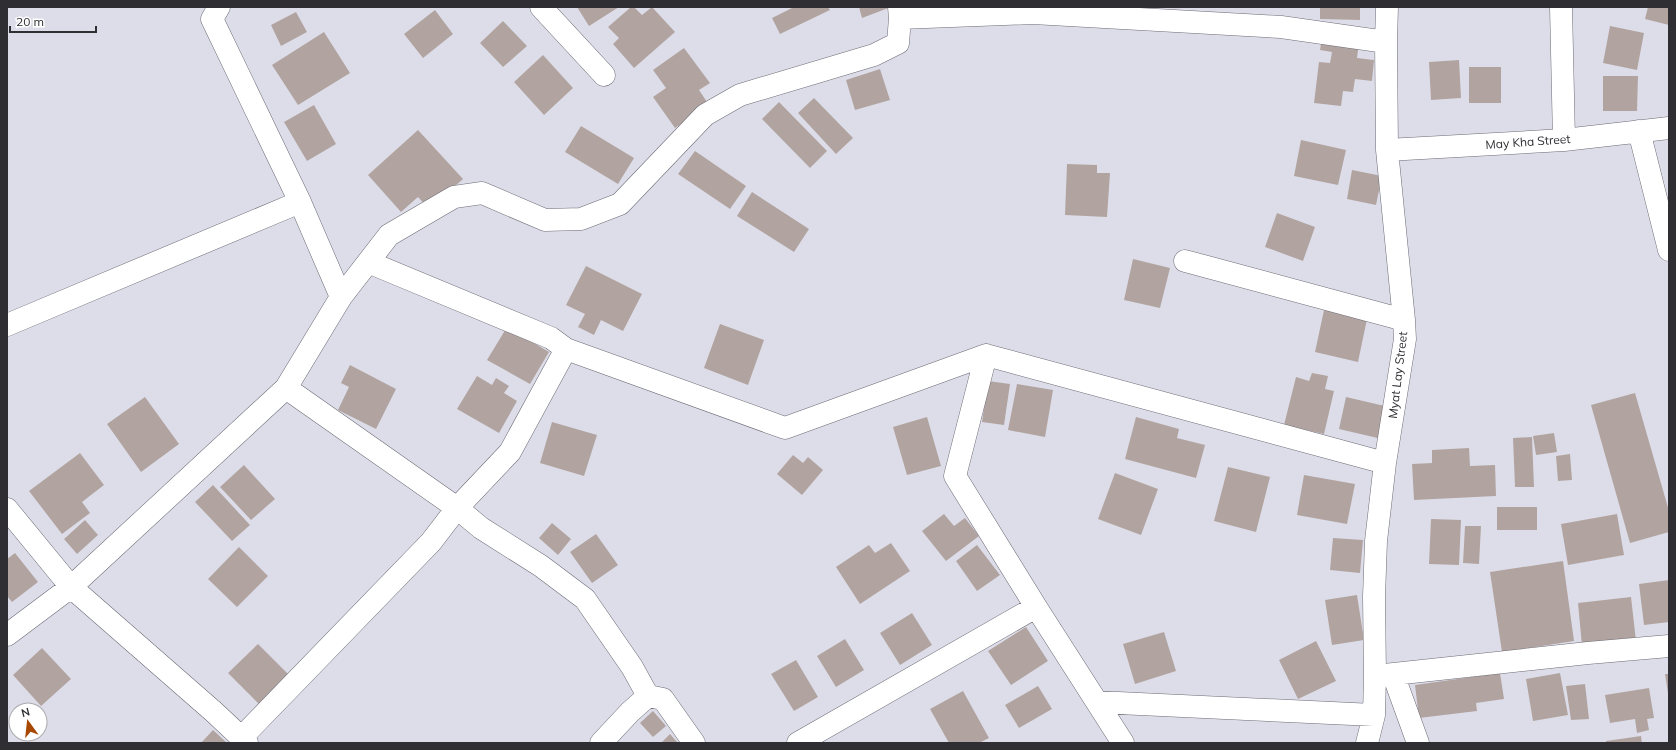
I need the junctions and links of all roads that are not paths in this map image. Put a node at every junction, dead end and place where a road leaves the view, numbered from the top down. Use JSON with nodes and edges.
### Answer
{"nodes":[{"id":1,"x":219,"y":7,"type":"edge"},
{"id":2,"x":541,"y":7,"type":"edge"},
{"id":3,"x":1387,"y":7,"type":"edge"},
{"id":4,"x":1561,"y":7,"type":"edge"},
{"id":5,"x":900,"y":12,"type":"edge"},
{"id":6,"x":1386,"y":42,"type":"junction"},
{"id":7,"x":604,"y":76,"type":"dead end"},
{"id":8,"x":1669,"y":128,"type":"edge"},
{"id":9,"x":1639,"y":132,"type":"junction"},
{"id":10,"x":1564,"y":140,"type":"junction"},
{"id":11,"x":1387,"y":150,"type":"junction"},
{"id":12,"x":300,"y":202,"type":"junction"},
{"id":13,"x":1669,"y":250,"type":"edge"},
{"id":14,"x":1185,"y":261,"type":"dead end"},
{"id":15,"x":368,"y":262,"type":"junction"},
{"id":16,"x":341,"y":297,"type":"junction"},
{"id":17,"x":1404,"y":320,"type":"junction"},
{"id":18,"x":7,"y":325,"type":"edge"},
{"id":19,"x":566,"y":349,"type":"junction"},
{"id":20,"x":986,"y":355,"type":"junction"},
{"id":21,"x":286,"y":388,"type":"junction"},
{"id":22,"x":1385,"y":463,"type":"junction"},
{"id":23,"x":456,"y":508,"type":"junction"},
{"id":24,"x":7,"y":509,"type":"edge"},
{"id":25,"x":71,"y":587,"type":"junction"},
{"id":26,"x":1036,"y":607,"type":"junction"},
{"id":27,"x":7,"y":635,"type":"edge"},
{"id":28,"x":1669,"y":646,"type":"edge"},
{"id":29,"x":1384,"y":675,"type":"junction"},
{"id":30,"x":648,"y":696,"type":"junction"},
{"id":31,"x":1097,"y":702,"type":"junction"},
{"id":32,"x":1374,"y":716,"type":"junction"},
{"id":33,"x":244,"y":740,"type":"edge"},
{"id":34,"x":601,"y":743,"type":"edge"},
{"id":35,"x":694,"y":743,"type":"edge"},
{"id":36,"x":798,"y":743,"type":"edge"},
{"id":37,"x":1123,"y":743,"type":"edge"},
{"id":38,"x":1368,"y":743,"type":"edge"},
{"id":39,"x":1418,"y":743,"type":"edge"}],
"edges":[{"from":1,"to":12,"type":"street"},
{"from":2,"to":7,"type":"street"},
{"from":3,"to":6,"type":"street","name":"Myat Lay Street"},
{"from":4,"to":10,"type":"street"},
{"from":5,"to":6,"type":"street"},
{"from":5,"to":15,"type":"street"},
{"from":6,"to":11,"type":"street","name":"Myat Lay Street"},
{"from":8,"to":9,"type":"street","name":"May Kha Street"},
{"from":9,"to":10,"type":"street","name":"May Kha Street"},
{"from":9,"to":13,"type":"street"},
{"from":10,"to":11,"type":"street","name":"May Kha Street"},
{"from":11,"to":17,"type":"street","name":"Myat Lay Street"},
{"from":12,"to":16,"type":"street"},
{"from":12,"to":18,"type":"street"},
{"from":14,"to":17,"type":"street"},
{"from":15,"to":16,"type":"street"},
{"from":15,"to":19,"type":"street"},
{"from":16,"to":21,"type":"street"},
{"from":17,"to":22,"type":"street","name":"Myat Lay Street"},
{"from":19,"to":20,"type":"street"},
{"from":19,"to":23,"type":"street"},
{"from":20,"to":22,"type":"street"},
{"from":20,"to":26,"type":"street"},
{"from":21,"to":23,"type":"street"},
{"from":21,"to":25,"type":"street"},
{"from":22,"to":29,"type":"street","name":"Myat Lay Street"},
{"from":23,"to":30,"type":"street"},
{"from":23,"to":33,"type":"street"},
{"from":24,"to":25,"type":"street"},
{"from":25,"to":27,"type":"street"},
{"from":25,"to":33,"type":"street"},
{"from":26,"to":31,"type":"street"},
{"from":26,"to":36,"type":"street"},
{"from":28,"to":29,"type":"street"},
{"from":29,"to":32,"type":"street","name":"Myat Lay Street"},
{"from":29,"to":39,"type":"street"},
{"from":30,"to":34,"type":"street"},
{"from":30,"to":35,"type":"street"},
{"from":31,"to":32,"type":"street"},
{"from":31,"to":37,"type":"street"},
{"from":32,"to":38,"type":"street","name":"Myat Lay Street"}]}
